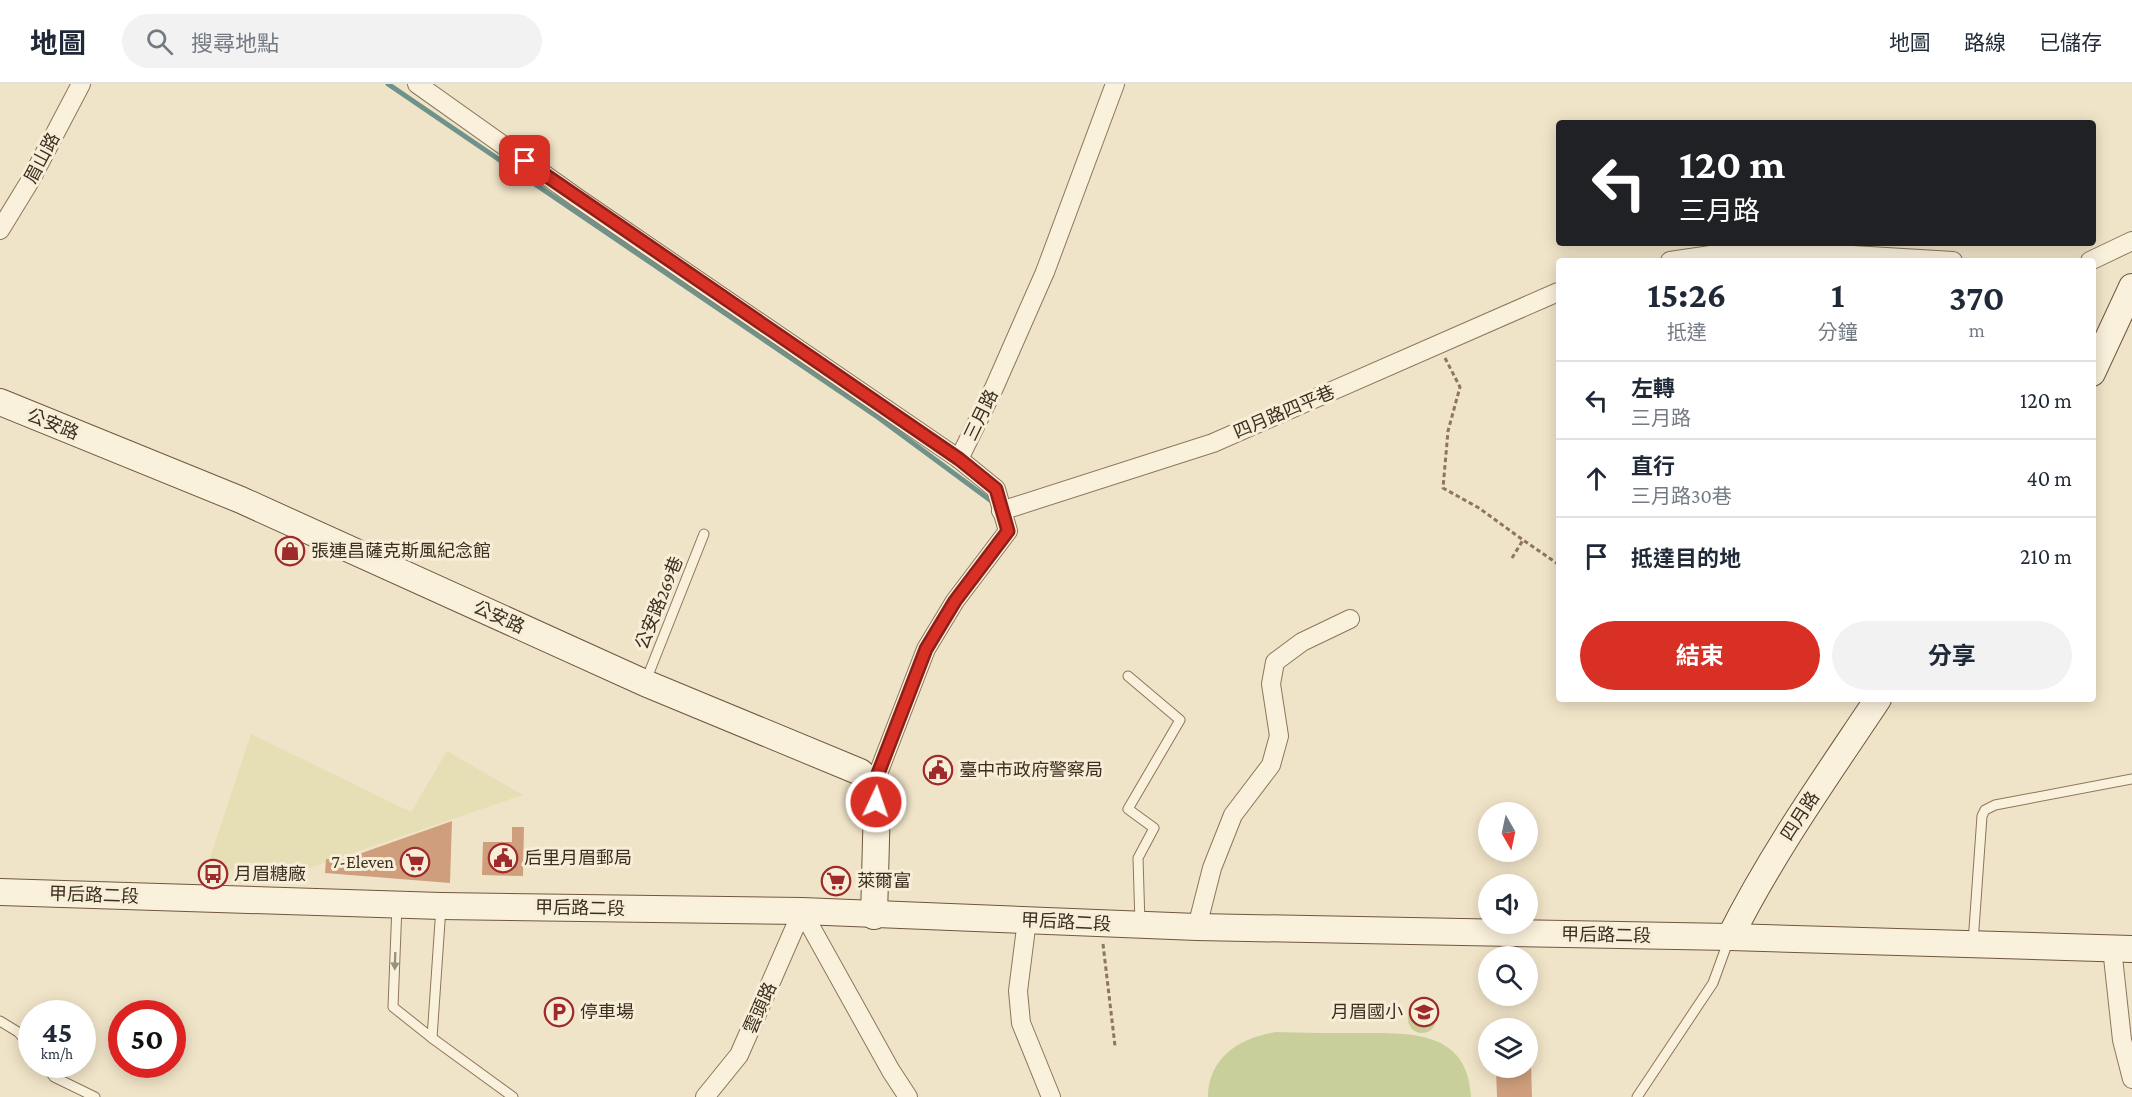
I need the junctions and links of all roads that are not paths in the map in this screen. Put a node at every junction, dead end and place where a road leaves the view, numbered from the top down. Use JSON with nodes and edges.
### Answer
{"nodes":[{"id":1,"x":81,"y":84,"type":"edge"},
{"id":2,"x":417,"y":84,"type":"edge"},
{"id":3,"x":1115,"y":84,"type":"edge"},
{"id":4,"x":0,"y":230,"type":"edge"},
{"id":5,"x":2132,"y":241,"type":"edge"},
{"id":6,"x":1690,"y":258,"type":"edge"},
{"id":7,"x":1903,"y":258,"type":"edge"},
{"id":8,"x":2096,"y":258,"type":"edge"},
{"id":9,"x":2132,"y":287,"type":"edge"},
{"id":10,"x":1556,"y":293,"type":"edge"},
{"id":11,"x":2096,"y":364,"type":"edge"},
{"id":12,"x":0,"y":402,"type":"edge"},
{"id":13,"x":959,"y":459,"type":"junction"},
{"id":14,"x":1001,"y":511,"type":"junction"},
{"id":15,"x":704,"y":534,"type":"dead end"},
{"id":16,"x":1350,"y":619,"type":"dead end"},
{"id":17,"x":1128,"y":676,"type":"dead end"},
{"id":18,"x":645,"y":683,"type":"junction"},
{"id":19,"x":1876,"y":702,"type":"edge"},
{"id":20,"x":2132,"y":779,"type":"edge"},
{"id":21,"x":874,"y":784,"type":"junction"},
{"id":22,"x":0,"y":892,"type":"edge"},
{"id":23,"x":397,"y":903,"type":"junction"},
{"id":24,"x":441,"y":906,"type":"junction"},
{"id":25,"x":802,"y":911,"type":"junction"},
{"id":26,"x":874,"y":916,"type":"junction"},
{"id":27,"x":1027,"y":920,"type":"junction"},
{"id":28,"x":1140,"y":925,"type":"junction"},
{"id":29,"x":1197,"y":927,"type":"junction"},
{"id":30,"x":1730,"y":938,"type":"junction"},
{"id":31,"x":1972,"y":945,"type":"junction"},
{"id":32,"x":2122,"y":949,"type":"edge"},
{"id":33,"x":0,"y":1021,"type":"edge"},
{"id":34,"x":18,"y":1032,"type":"edge"},
{"id":35,"x":432,"y":1038,"type":"junction"},
{"id":36,"x":56,"y":1078,"type":"edge"},
{"id":37,"x":2132,"y":1079,"type":"edge"},
{"id":38,"x":95,"y":1097,"type":"edge"},
{"id":39,"x":513,"y":1097,"type":"edge"},
{"id":40,"x":705,"y":1097,"type":"edge"},
{"id":41,"x":908,"y":1097,"type":"edge"},
{"id":42,"x":1051,"y":1097,"type":"edge"},
{"id":43,"x":1637,"y":1097,"type":"edge"}],
"edges":[{"from":1,"to":4,"type":"street","name":"眉山路"},
{"from":2,"to":13,"type":"street"},
{"from":3,"to":13,"type":"street","name":"三月路"},
{"from":5,"to":8,"type":"street"},
{"from":6,"to":7,"type":"street"},
{"from":9,"to":11,"type":"main road"},
{"from":10,"to":14,"type":"street","name":"四月路四平巷"},
{"from":12,"to":18,"type":"main road","name":"公安路"},
{"from":13,"to":14,"type":"street","name":"三月路"},
{"from":14,"to":21,"type":"street","name":"三月路"},
{"from":15,"to":18,"type":"lane","name":"公安路269巷"},
{"from":16,"to":29,"type":"street"},
{"from":17,"to":28,"type":"lane"},
{"from":18,"to":21,"type":"main road","name":"公安路"},
{"from":19,"to":30,"type":"main road","name":"四月路"},
{"from":20,"to":31,"type":"lane"},
{"from":21,"to":26,"type":"main road"},
{"from":22,"to":23,"type":"main road","name":"甲后路二段"},
{"from":23,"to":24,"type":"main road","name":"甲后路二段"},
{"from":23,"to":35,"type":"lane","one_way":true},
{"from":24,"to":25,"type":"main road","name":"甲后路二段"},
{"from":24,"to":35,"type":"lane"},
{"from":25,"to":26,"type":"main road","name":"甲后路二段"},
{"from":25,"to":40,"type":"street","name":"雲頭路"},
{"from":25,"to":41,"type":"street"},
{"from":26,"to":27,"type":"main road","name":"甲后路二段"},
{"from":27,"to":28,"type":"main road","name":"甲后路二段"},
{"from":27,"to":42,"type":"street"},
{"from":28,"to":29,"type":"main road","name":"甲后路二段"},
{"from":29,"to":30,"type":"main road","name":"甲后路二段"},
{"from":30,"to":31,"type":"main road","name":"甲后路二段"},
{"from":30,"to":43,"type":"lane"},
{"from":31,"to":32,"type":"main road","name":"甲后路二段"},
{"from":32,"to":37,"type":"street"},
{"from":33,"to":34,"type":"lane"},
{"from":35,"to":39,"type":"lane"},
{"from":36,"to":38,"type":"lane"}]}
